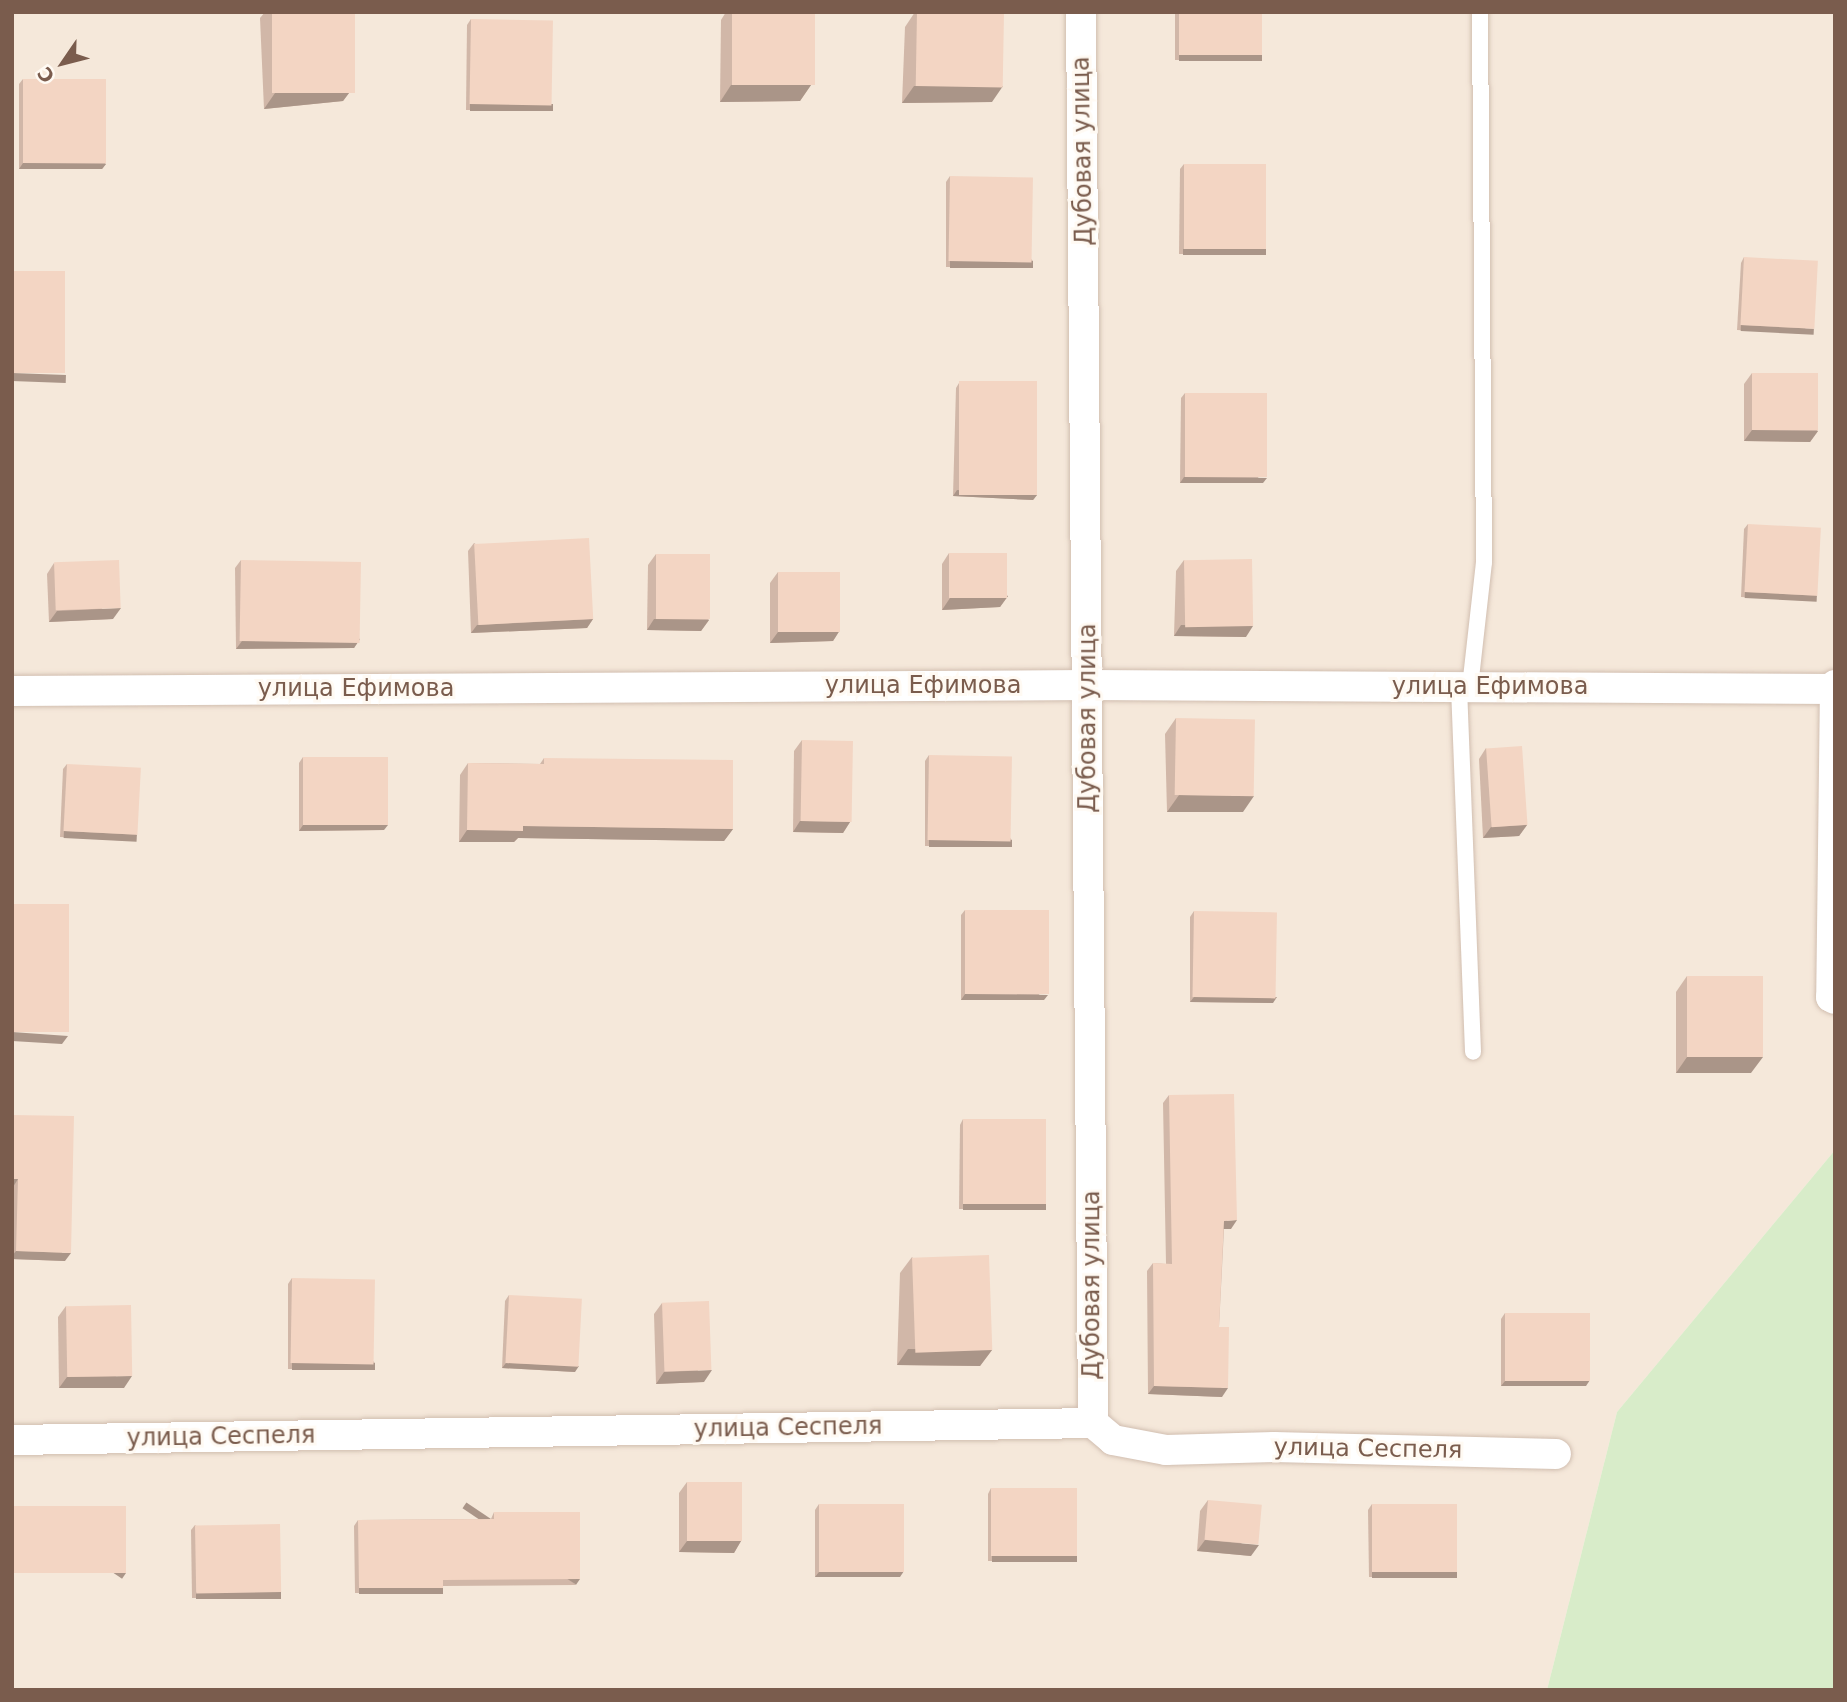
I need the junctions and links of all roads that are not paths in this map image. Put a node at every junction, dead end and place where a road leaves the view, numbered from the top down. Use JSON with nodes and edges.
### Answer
{"nodes":[{"id":1,"x":1081,"y":12,"type":"edge"},
{"id":2,"x":1479,"y":12,"type":"edge"},
{"id":3,"x":1088,"y":685,"type":"junction"},
{"id":4,"x":1465,"y":687,"type":"junction"},
{"id":5,"x":1835,"y":687,"type":"edge"},
{"id":6,"x":12,"y":691,"type":"edge"},
{"id":7,"x":1835,"y":999,"type":"edge"},
{"id":8,"x":1473,"y":1052,"type":"dead end"},
{"id":9,"x":1093,"y":1423,"type":"junction"},
{"id":10,"x":12,"y":1440,"type":"edge"},
{"id":11,"x":1556,"y":1454,"type":"dead end"}],
"edges":[{"from":1,"to":3,"type":"street","name":"Дубовая улица"},
{"from":2,"to":4,"type":"lane"},
{"from":3,"to":4,"type":"street","name":"улица Ефимова"},
{"from":3,"to":6,"type":"street","name":"улица Ефимова"},
{"from":3,"to":9,"type":"street","name":"Дубовая улица"},
{"from":4,"to":5,"type":"street","name":"улица Ефимова"},
{"from":4,"to":8,"type":"lane"},
{"from":5,"to":7,"type":"street"},
{"from":9,"to":10,"type":"street","name":"улица Сеспеля"},
{"from":9,"to":11,"type":"street","name":"улица Сеспеля"}]}
